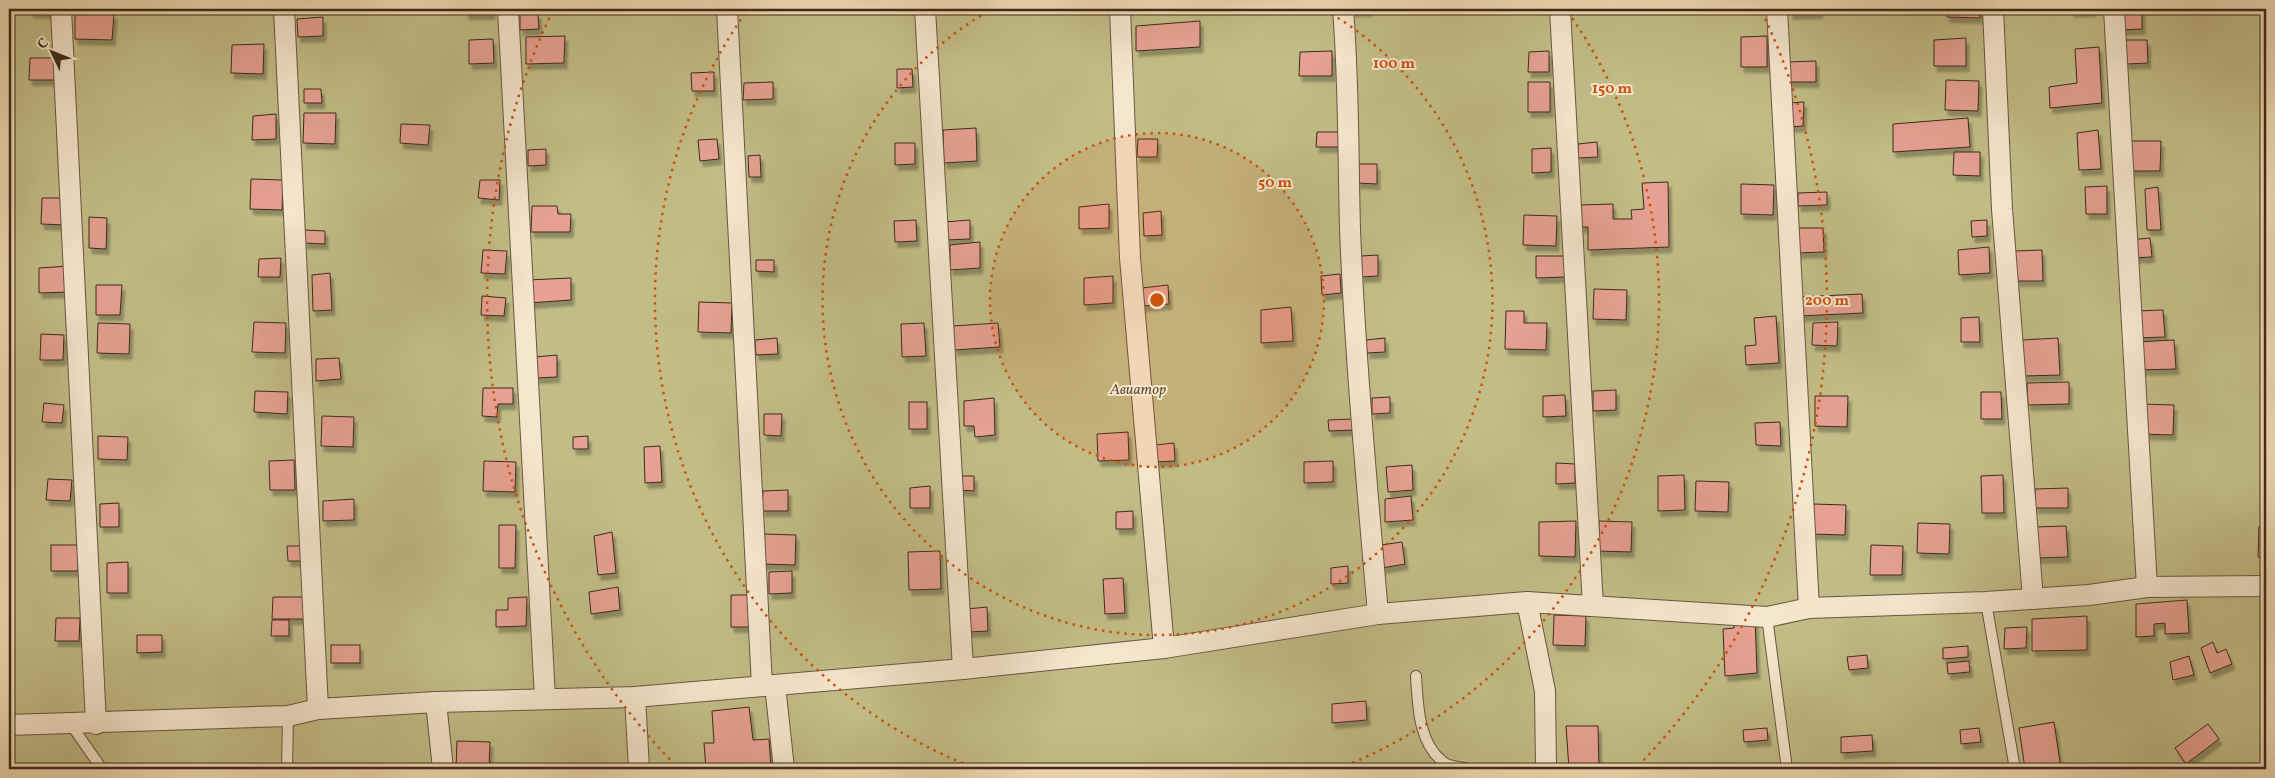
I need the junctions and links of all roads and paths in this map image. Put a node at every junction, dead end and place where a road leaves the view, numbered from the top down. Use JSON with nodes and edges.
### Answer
{"nodes":[{"id":1,"x":61,"y":9,"type":"edge"},
{"id":2,"x":284,"y":9,"type":"edge"},
{"id":3,"x":508,"y":9,"type":"edge"},
{"id":4,"x":728,"y":9,"type":"edge"},
{"id":5,"x":925,"y":9,"type":"edge"},
{"id":6,"x":1120,"y":9,"type":"edge"},
{"id":7,"x":1343,"y":9,"type":"edge"},
{"id":8,"x":1560,"y":9,"type":"edge"},
{"id":9,"x":1777,"y":9,"type":"edge"},
{"id":10,"x":1993,"y":9,"type":"edge"},
{"id":11,"x":2114,"y":9,"type":"edge"},
{"id":12,"x":2266,"y":586,"type":"edge"},
{"id":13,"x":2147,"y":587,"type":"junction"},
{"id":14,"x":2033,"y":599,"type":"junction"},
{"id":15,"x":1527,"y":602,"type":"junction"},
{"id":16,"x":1986,"y":602,"type":"junction"},
{"id":17,"x":1592,"y":606,"type":"junction"},
{"id":18,"x":1809,"y":608,"type":"junction"},
{"id":19,"x":1378,"y":614,"type":"junction"},
{"id":20,"x":1767,"y":617,"type":"junction"},
{"id":21,"x":1164,"y":648,"type":"junction"},
{"id":22,"x":963,"y":669,"type":"junction"},
{"id":23,"x":1416,"y":676,"type":"dead end"},
{"id":24,"x":768,"y":685,"type":"junction"},
{"id":25,"x":635,"y":696,"type":"junction"},
{"id":26,"x":545,"y":698,"type":"junction"},
{"id":27,"x":436,"y":702,"type":"junction"},
{"id":28,"x":318,"y":709,"type":"junction"},
{"id":29,"x":288,"y":716,"type":"junction"},
{"id":30,"x":69,"y":723,"type":"junction"},
{"id":31,"x":96,"y":724,"type":"junction"},
{"id":32,"x":9,"y":725,"type":"edge"},
{"id":33,"x":102,"y":769,"type":"edge"},
{"id":34,"x":287,"y":769,"type":"edge"},
{"id":35,"x":443,"y":769,"type":"edge"},
{"id":36,"x":639,"y":769,"type":"edge"},
{"id":37,"x":784,"y":769,"type":"edge"},
{"id":38,"x":1469,"y":769,"type":"edge"},
{"id":39,"x":1546,"y":769,"type":"edge"},
{"id":40,"x":1787,"y":769,"type":"edge"},
{"id":41,"x":2014,"y":769,"type":"edge"}],
"edges":[{"from":1,"to":31,"type":"street"},
{"from":2,"to":28,"type":"street"},
{"from":3,"to":26,"type":"street"},
{"from":4,"to":24,"type":"street"},
{"from":5,"to":22,"type":"street"},
{"from":6,"to":21,"type":"street"},
{"from":7,"to":19,"type":"street"},
{"from":8,"to":17,"type":"street"},
{"from":9,"to":18,"type":"street"},
{"from":10,"to":14,"type":"street"},
{"from":11,"to":13,"type":"street"},
{"from":12,"to":13,"type":"street"},
{"from":13,"to":14,"type":"street"},
{"from":14,"to":16,"type":"street"},
{"from":15,"to":17,"type":"street"},
{"from":15,"to":19,"type":"street"},
{"from":15,"to":39,"type":"street"},
{"from":16,"to":18,"type":"street"},
{"from":16,"to":41,"type":"lane"},
{"from":17,"to":20,"type":"street"},
{"from":18,"to":20,"type":"street"},
{"from":19,"to":21,"type":"street"},
{"from":20,"to":40,"type":"lane"},
{"from":21,"to":22,"type":"street"},
{"from":22,"to":24,"type":"street"},
{"from":23,"to":38,"type":"lane"},
{"from":24,"to":25,"type":"street"},
{"from":24,"to":37,"type":"street"},
{"from":25,"to":26,"type":"street"},
{"from":25,"to":36,"type":"street"},
{"from":26,"to":27,"type":"street"},
{"from":27,"to":28,"type":"street"},
{"from":27,"to":35,"type":"street"},
{"from":28,"to":29,"type":"street"},
{"from":29,"to":31,"type":"street"},
{"from":29,"to":34,"type":"lane"},
{"from":30,"to":31,"type":"street"},
{"from":30,"to":32,"type":"street"},
{"from":30,"to":33,"type":"lane"}]}
